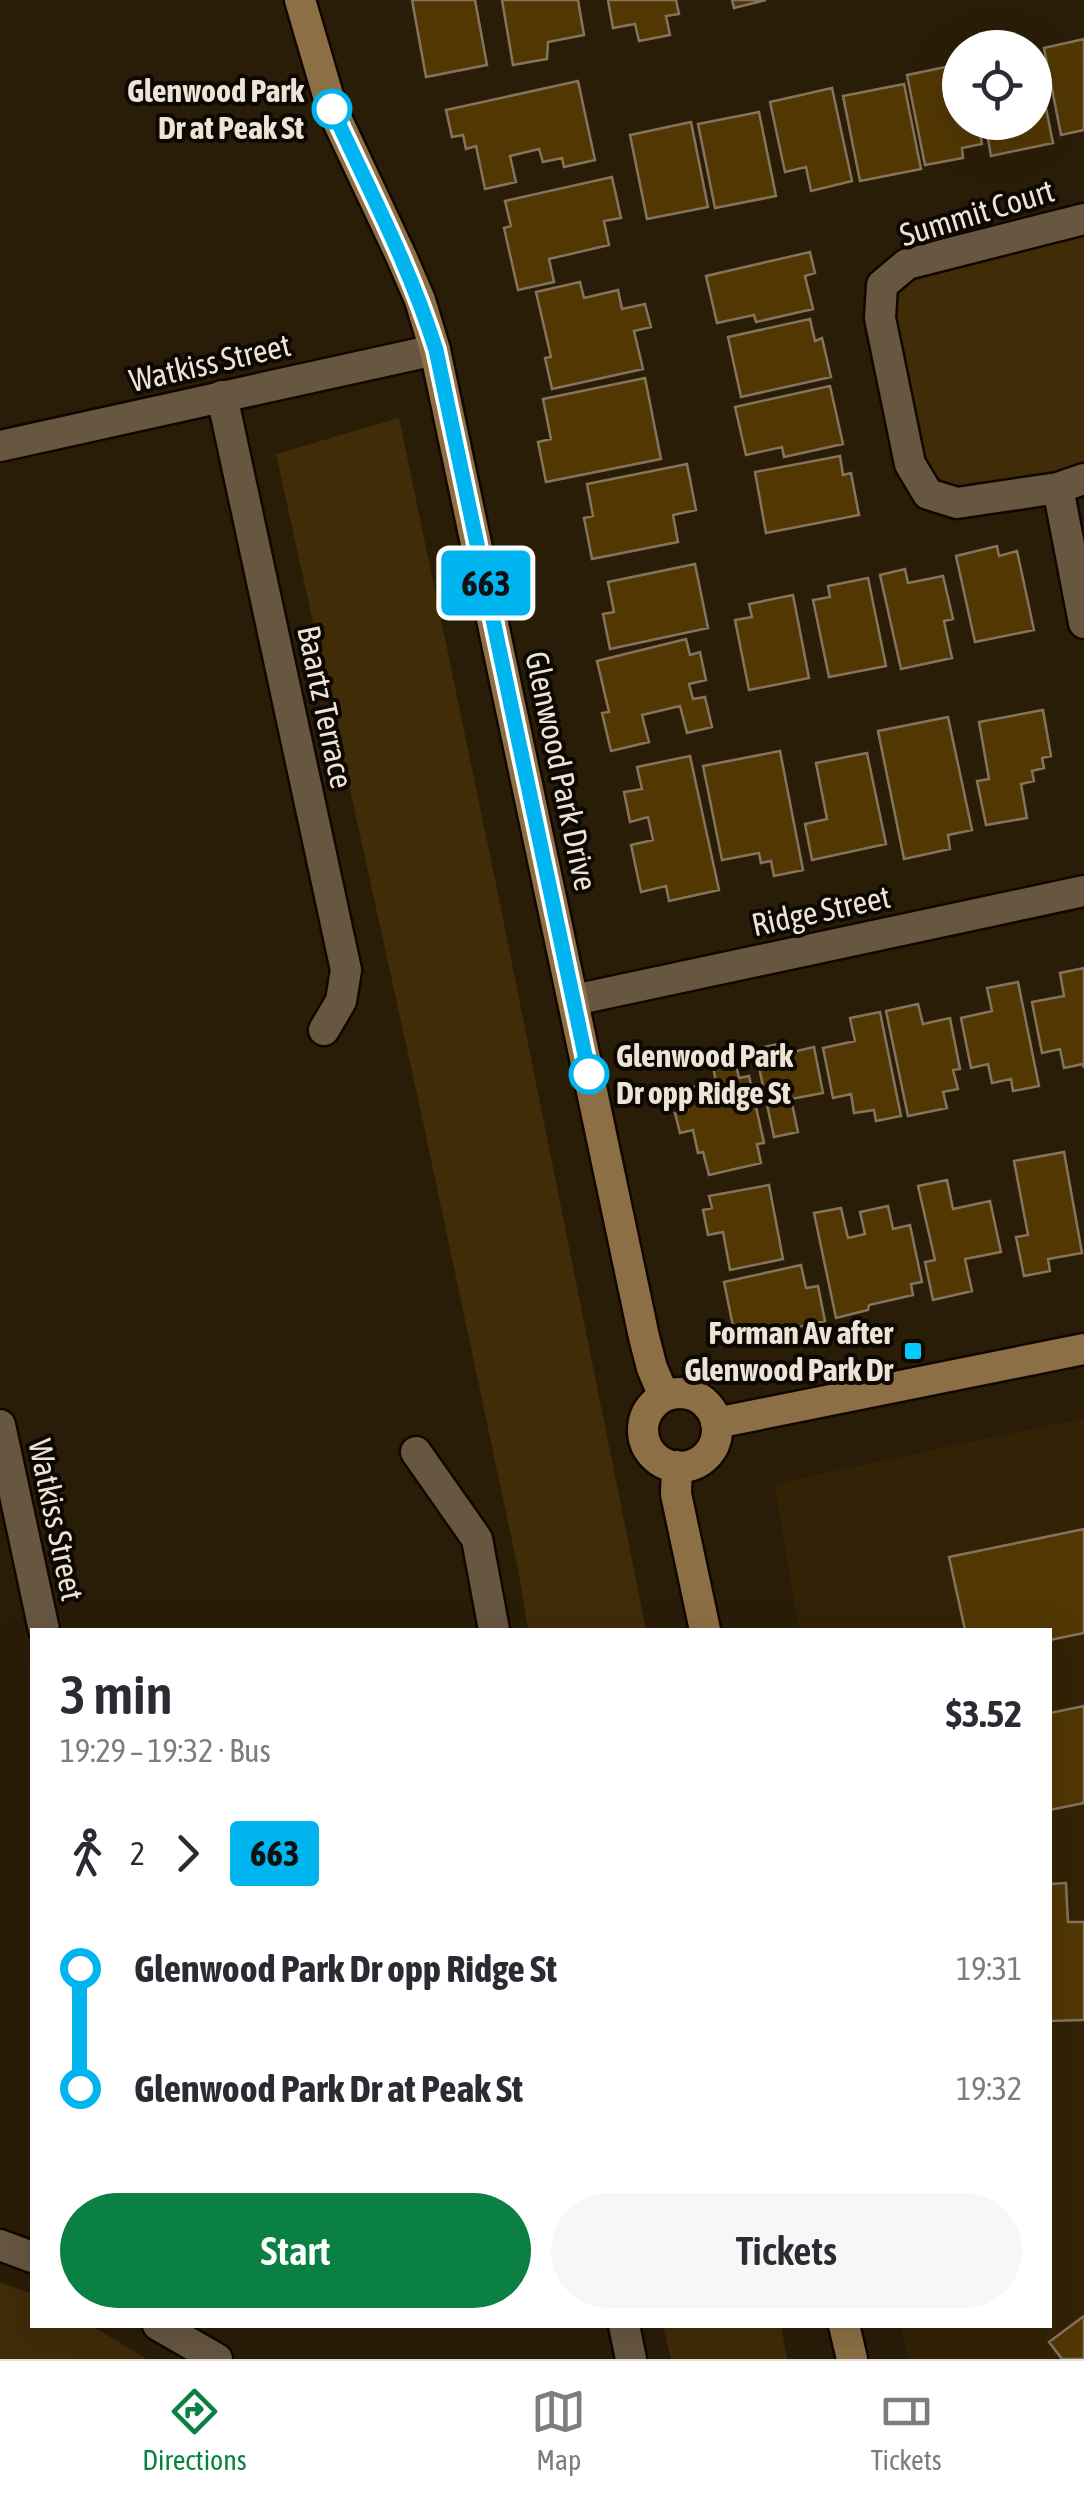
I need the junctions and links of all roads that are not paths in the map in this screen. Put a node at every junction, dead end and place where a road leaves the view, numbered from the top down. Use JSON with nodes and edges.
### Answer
{"nodes":[{"id":1,"x":300,"y":0,"type":"edge"},
{"id":2,"x":1084,"y":219,"type":"edge"},
{"id":3,"x":436,"y":350,"type":"junction"},
{"id":4,"x":222,"y":396,"type":"junction"},
{"id":5,"x":0,"y":446,"type":"edge"},
{"id":6,"x":1071,"y":483,"type":"edge"},
{"id":7,"x":1084,"y":624,"type":"edge"},
{"id":8,"x":1084,"y":891,"type":"edge"},
{"id":9,"x":574,"y":1000,"type":"junction"},
{"id":10,"x":324,"y":1030,"type":"dead end"},
{"id":11,"x":1084,"y":1348,"type":"edge"},
{"id":12,"x":664,"y":1396,"type":"junction"},
{"id":13,"x":716,"y":1423,"type":"junction"},
{"id":14,"x":0,"y":1425,"type":"edge"},
{"id":15,"x":416,"y":1452,"type":"dead end"},
{"id":16,"x":677,"y":1466,"type":"junction"},
{"id":17,"x":11,"y":1533,"type":"edge"},
{"id":18,"x":43,"y":1628,"type":"edge"},
{"id":19,"x":494,"y":1628,"type":"edge"},
{"id":20,"x":705,"y":1628,"type":"edge"},
{"id":21,"x":0,"y":2246,"type":"edge"},
{"id":22,"x":30,"y":2256,"type":"edge"},
{"id":23,"x":163,"y":2328,"type":"edge"},
{"id":24,"x":625,"y":2328,"type":"edge"},
{"id":25,"x":845,"y":2328,"type":"edge"},
{"id":26,"x":217,"y":2359,"type":"edge"},
{"id":27,"x":630,"y":2359,"type":"edge"},
{"id":28,"x":852,"y":2359,"type":"edge"}],
"edges":[{"from":1,"to":3,"type":"street","name":"Glenwood Park Drive"},
{"from":2,"to":6,"type":"street","name":"Summit Court"},
{"from":3,"to":4,"type":"street","name":"Watkiss Street"},
{"from":3,"to":9,"type":"street","name":"Glenwood Park Drive"},
{"from":4,"to":5,"type":"street","name":"Watkiss Street"},
{"from":4,"to":10,"type":"street","name":"Baartz Terrace"},
{"from":6,"to":7,"type":"street","name":"Summit Court"},
{"from":8,"to":9,"type":"street","name":"Ridge Street"},
{"from":9,"to":12,"type":"street","name":"Glenwood Park Drive"},
{"from":11,"to":13,"type":"street"},
{"from":12,"to":13,"type":"street"},
{"from":12,"to":16,"type":"street"},
{"from":13,"to":16,"type":"street"},
{"from":14,"to":17,"type":"street","name":"Watkiss Street"},
{"from":15,"to":19,"type":"street"},
{"from":16,"to":20,"type":"street"},
{"from":17,"to":18,"type":"street","name":"Watkiss Street"},
{"from":21,"to":22,"type":"street"},
{"from":23,"to":26,"type":"street"},
{"from":24,"to":27,"type":"street"},
{"from":25,"to":28,"type":"street"}]}
